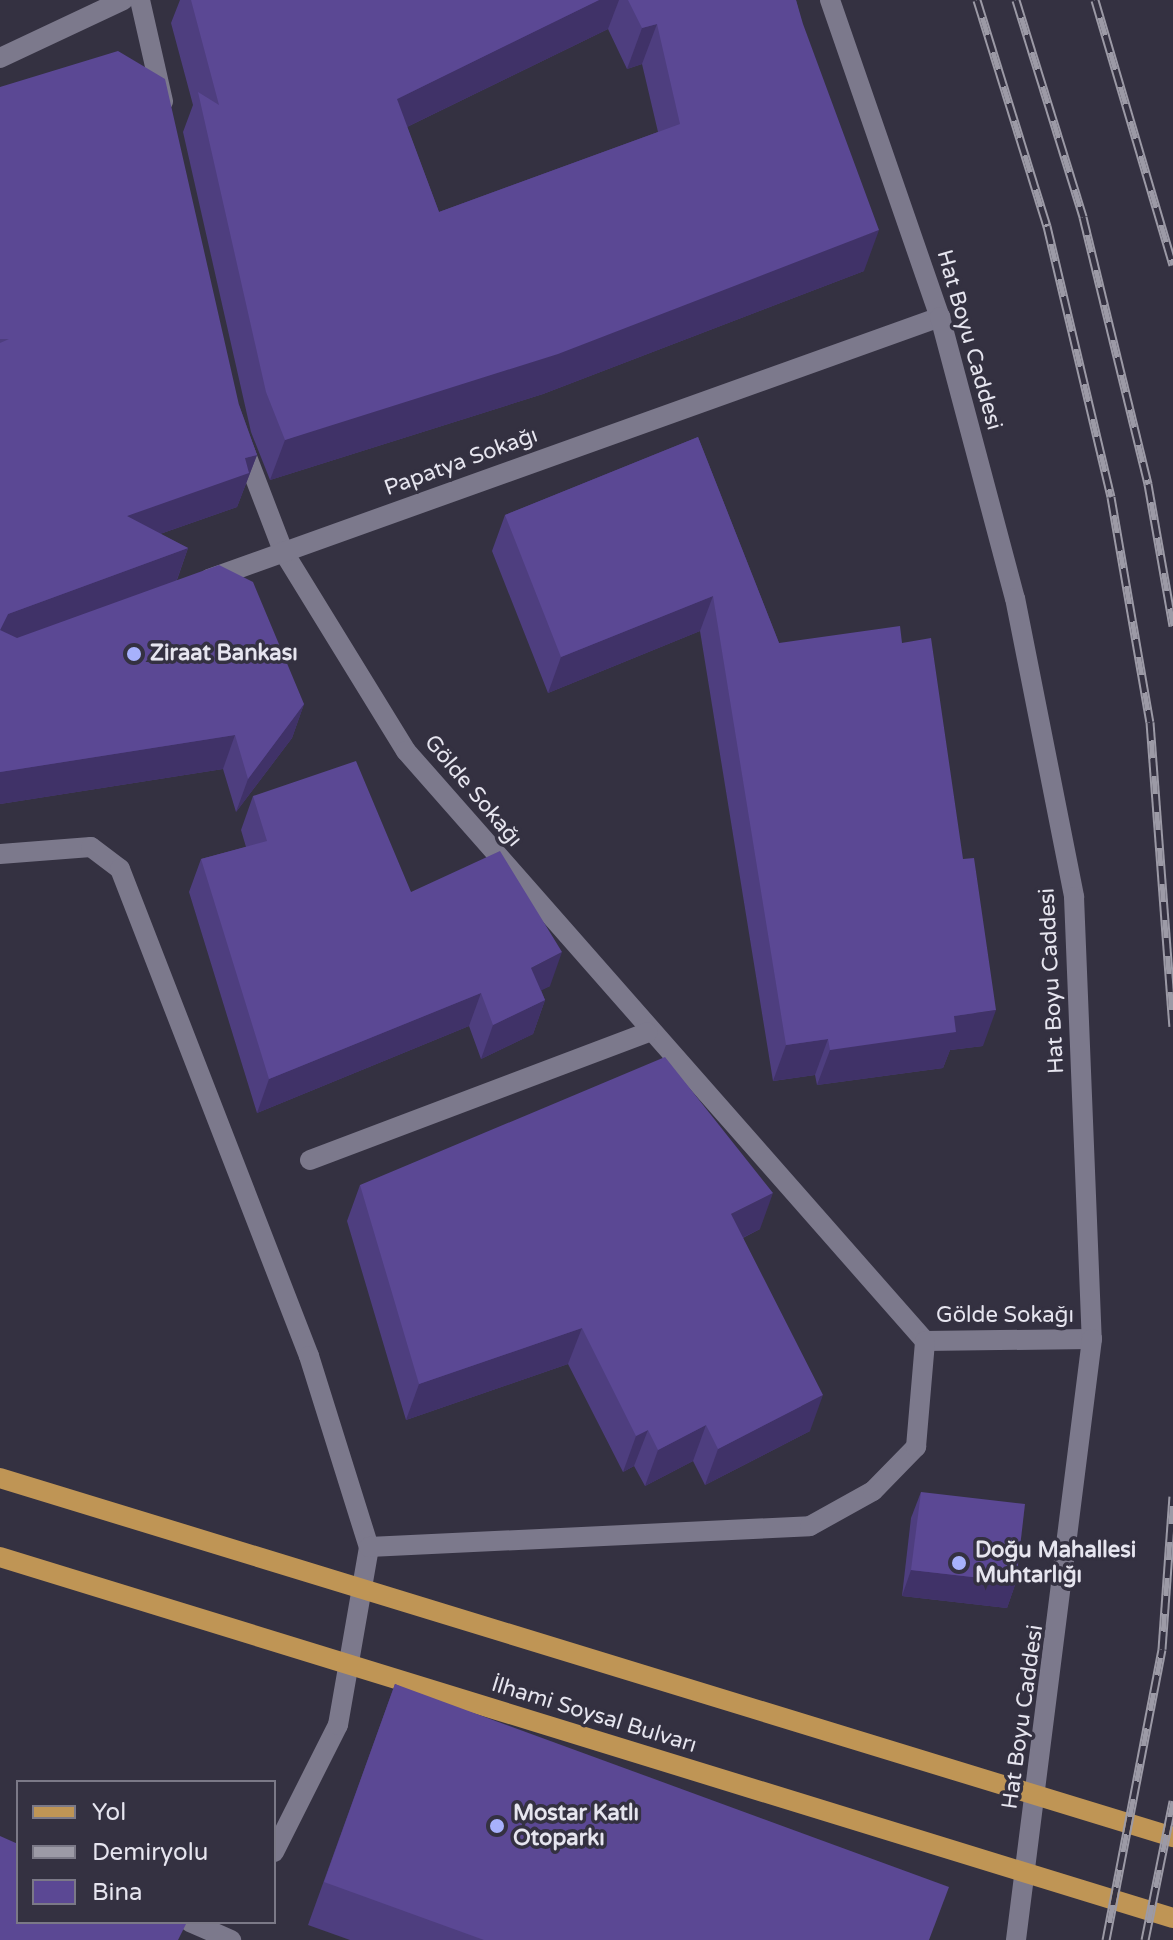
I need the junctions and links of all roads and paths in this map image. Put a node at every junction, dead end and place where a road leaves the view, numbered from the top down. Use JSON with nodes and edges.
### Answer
{"nodes":[{"id":1,"x":123,"y":0,"type":"edge"},
{"id":2,"x":140,"y":0,"type":"edge"},
{"id":3,"x":830,"y":0,"type":"edge"},
{"id":4,"x":0,"y":58,"type":"edge"},
{"id":5,"x":168,"y":125,"type":"edge"},
{"id":6,"x":940,"y":317,"type":"junction"},
{"id":7,"x":235,"y":421,"type":"edge"},
{"id":8,"x":283,"y":551,"type":"junction"},
{"id":9,"x":194,"y":585,"type":"edge"},
{"id":10,"x":0,"y":854,"type":"edge"},
{"id":11,"x":648,"y":1032,"type":"junction"},
{"id":12,"x":310,"y":1160,"type":"dead end"},
{"id":13,"x":1092,"y":1333,"type":"junction"},
{"id":14,"x":925,"y":1341,"type":"junction"},
{"id":15,"x":0,"y":1478,"type":"edge"},
{"id":16,"x":369,"y":1547,"type":"junction"},
{"id":17,"x":0,"y":1557,"type":"edge"},
{"id":18,"x":1173,"y":1837,"type":"edge"},
{"id":19,"x":276,"y":1848,"type":"edge"},
{"id":20,"x":1173,"y":1918,"type":"edge"},
{"id":21,"x":194,"y":1924,"type":"edge"},
{"id":22,"x":230,"y":1940,"type":"edge"},
{"id":23,"x":1016,"y":1940,"type":"edge"}],
"edges":[{"from":1,"to":4,"type":"street"},
{"from":2,"to":5,"type":"street"},
{"from":3,"to":6,"type":"street","name":"Hat Boyu Caddesi"},
{"from":6,"to":8,"type":"street","name":"Papatya Sokağı"},
{"from":6,"to":13,"type":"street","name":"Hat Boyu Caddesi"},
{"from":7,"to":8,"type":"street","name":"Gölde Sokağı"},
{"from":8,"to":9,"type":"street","name":"Papatya Sokağı"},
{"from":8,"to":11,"type":"street","name":"Gölde Sokağı"},
{"from":10,"to":16,"type":"street"},
{"from":11,"to":12,"type":"street"},
{"from":11,"to":14,"type":"street","name":"Gölde Sokağı"},
{"from":13,"to":14,"type":"street","name":"Gölde Sokağı"},
{"from":13,"to":23,"type":"street","name":"Hat Boyu Caddesi"},
{"from":14,"to":16,"type":"street"},
{"from":15,"to":18,"type":"main road"},
{"from":16,"to":19,"type":"street"},
{"from":17,"to":20,"type":"main road","name":"İlhami Soysal Bulvarı"},
{"from":21,"to":22,"type":"street"}]}
